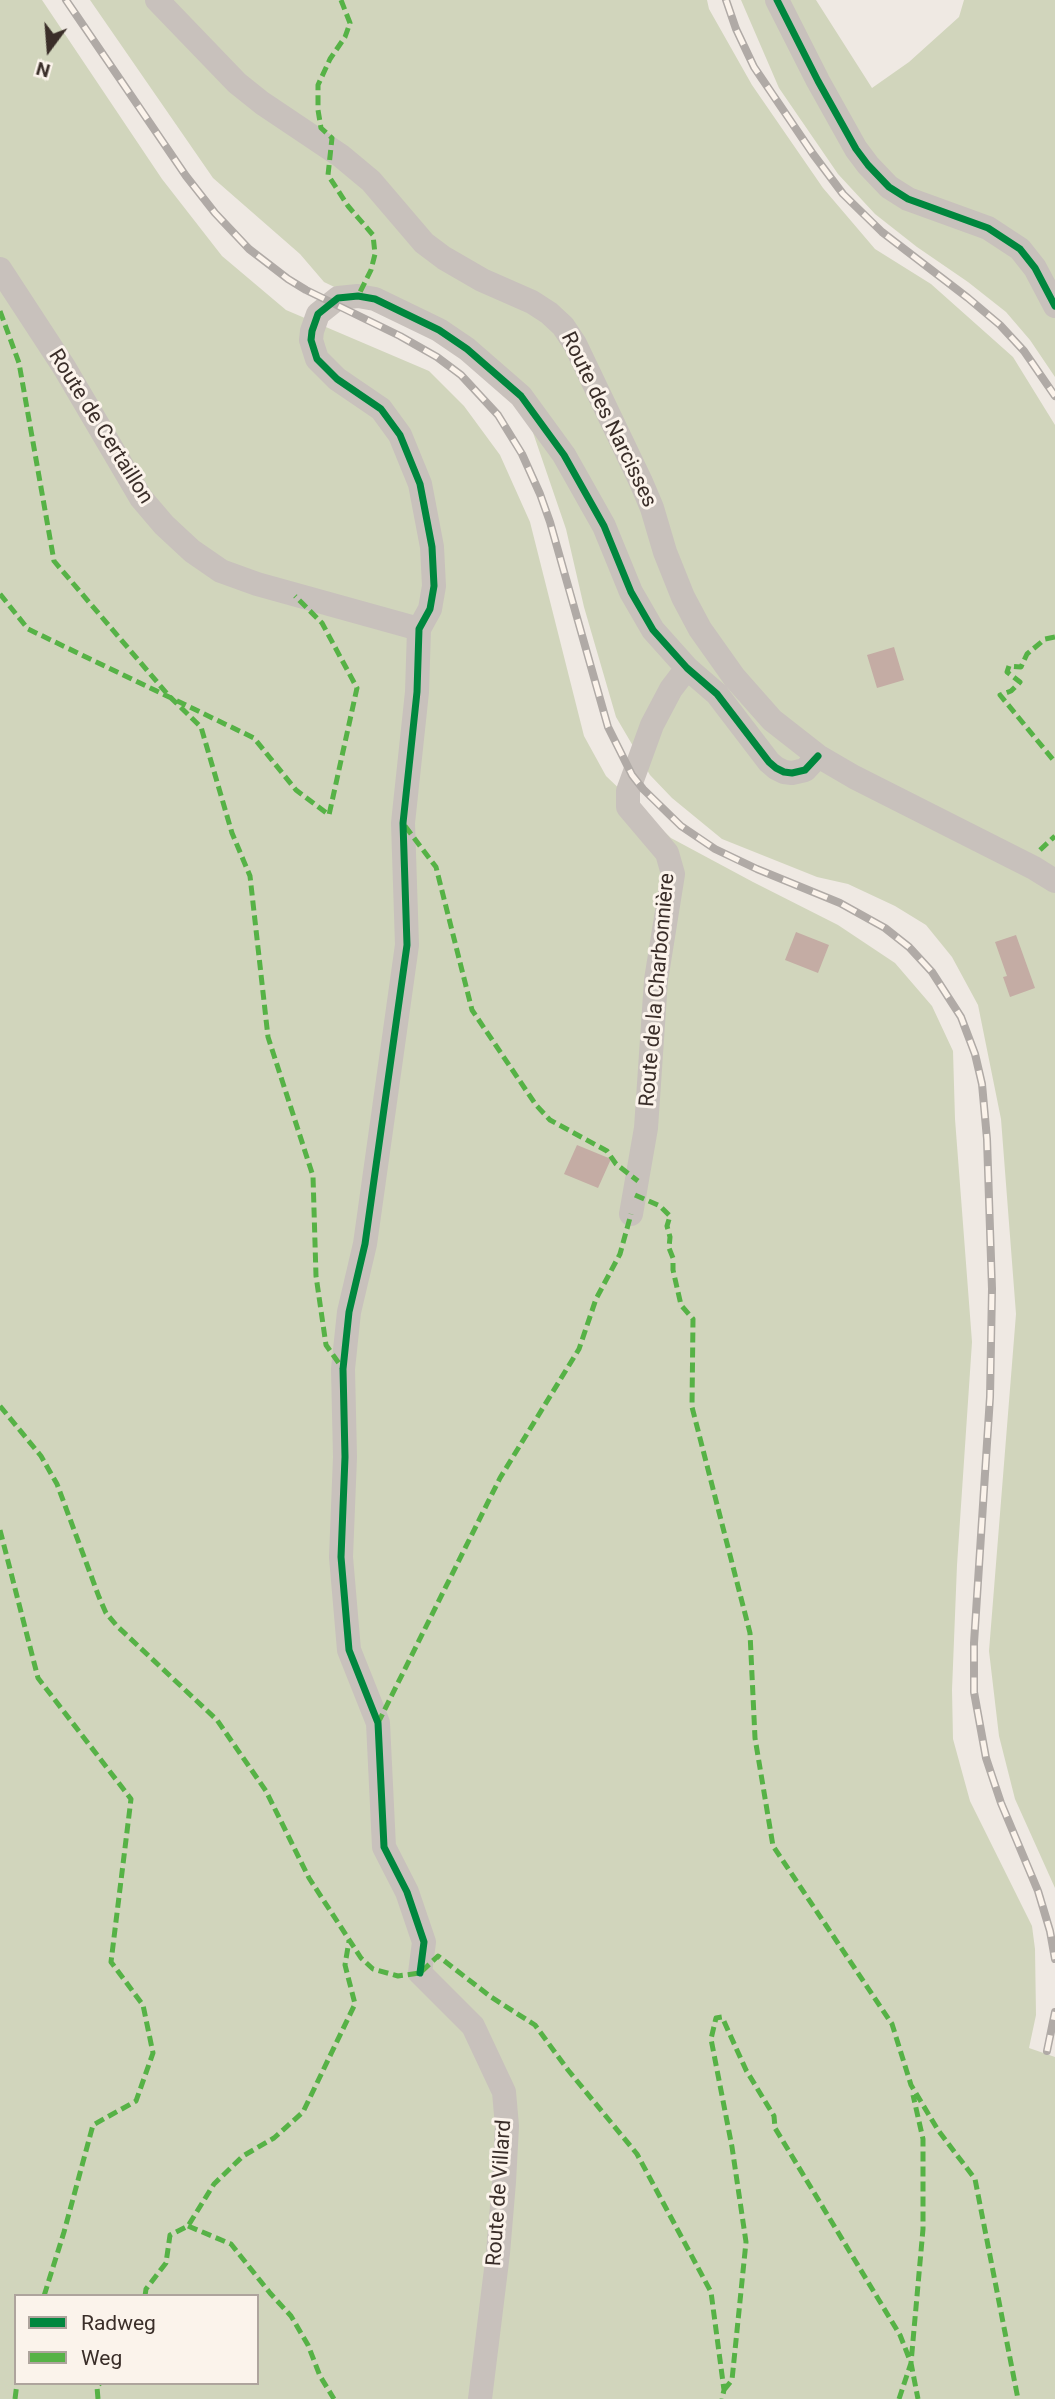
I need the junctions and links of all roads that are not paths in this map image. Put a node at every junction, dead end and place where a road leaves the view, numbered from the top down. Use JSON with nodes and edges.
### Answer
{"nodes":[{"id":1,"x":157,"y":0,"type":"edge"},
{"id":2,"x":777,"y":0,"type":"edge"},
{"id":3,"x":0,"y":269,"type":"edge"},
{"id":4,"x":1055,"y":306,"type":"edge"},
{"id":5,"x":419,"y":629,"type":"junction"},
{"id":6,"x":687,"y":668,"type":"junction"},
{"id":7,"x":818,"y":756,"type":"junction"},
{"id":8,"x":1055,"y":881,"type":"edge"},
{"id":9,"x":631,"y":1214,"type":"dead end"},
{"id":10,"x":480,"y":2399,"type":"edge"}],
"edges":[{"from":1,"to":7,"type":"street","name":"Route des Narcisses"},
{"from":2,"to":4,"type":"street"},
{"from":3,"to":5,"type":"street","name":"Route de Certaillon"},
{"from":5,"to":6,"type":"street"},
{"from":5,"to":10,"type":"street","name":"Route de Villard"},
{"from":6,"to":7,"type":"street"},
{"from":6,"to":9,"type":"street","name":"Route de la Charbonnière"},
{"from":7,"to":8,"type":"street","name":"Route des Narcisses"}]}
